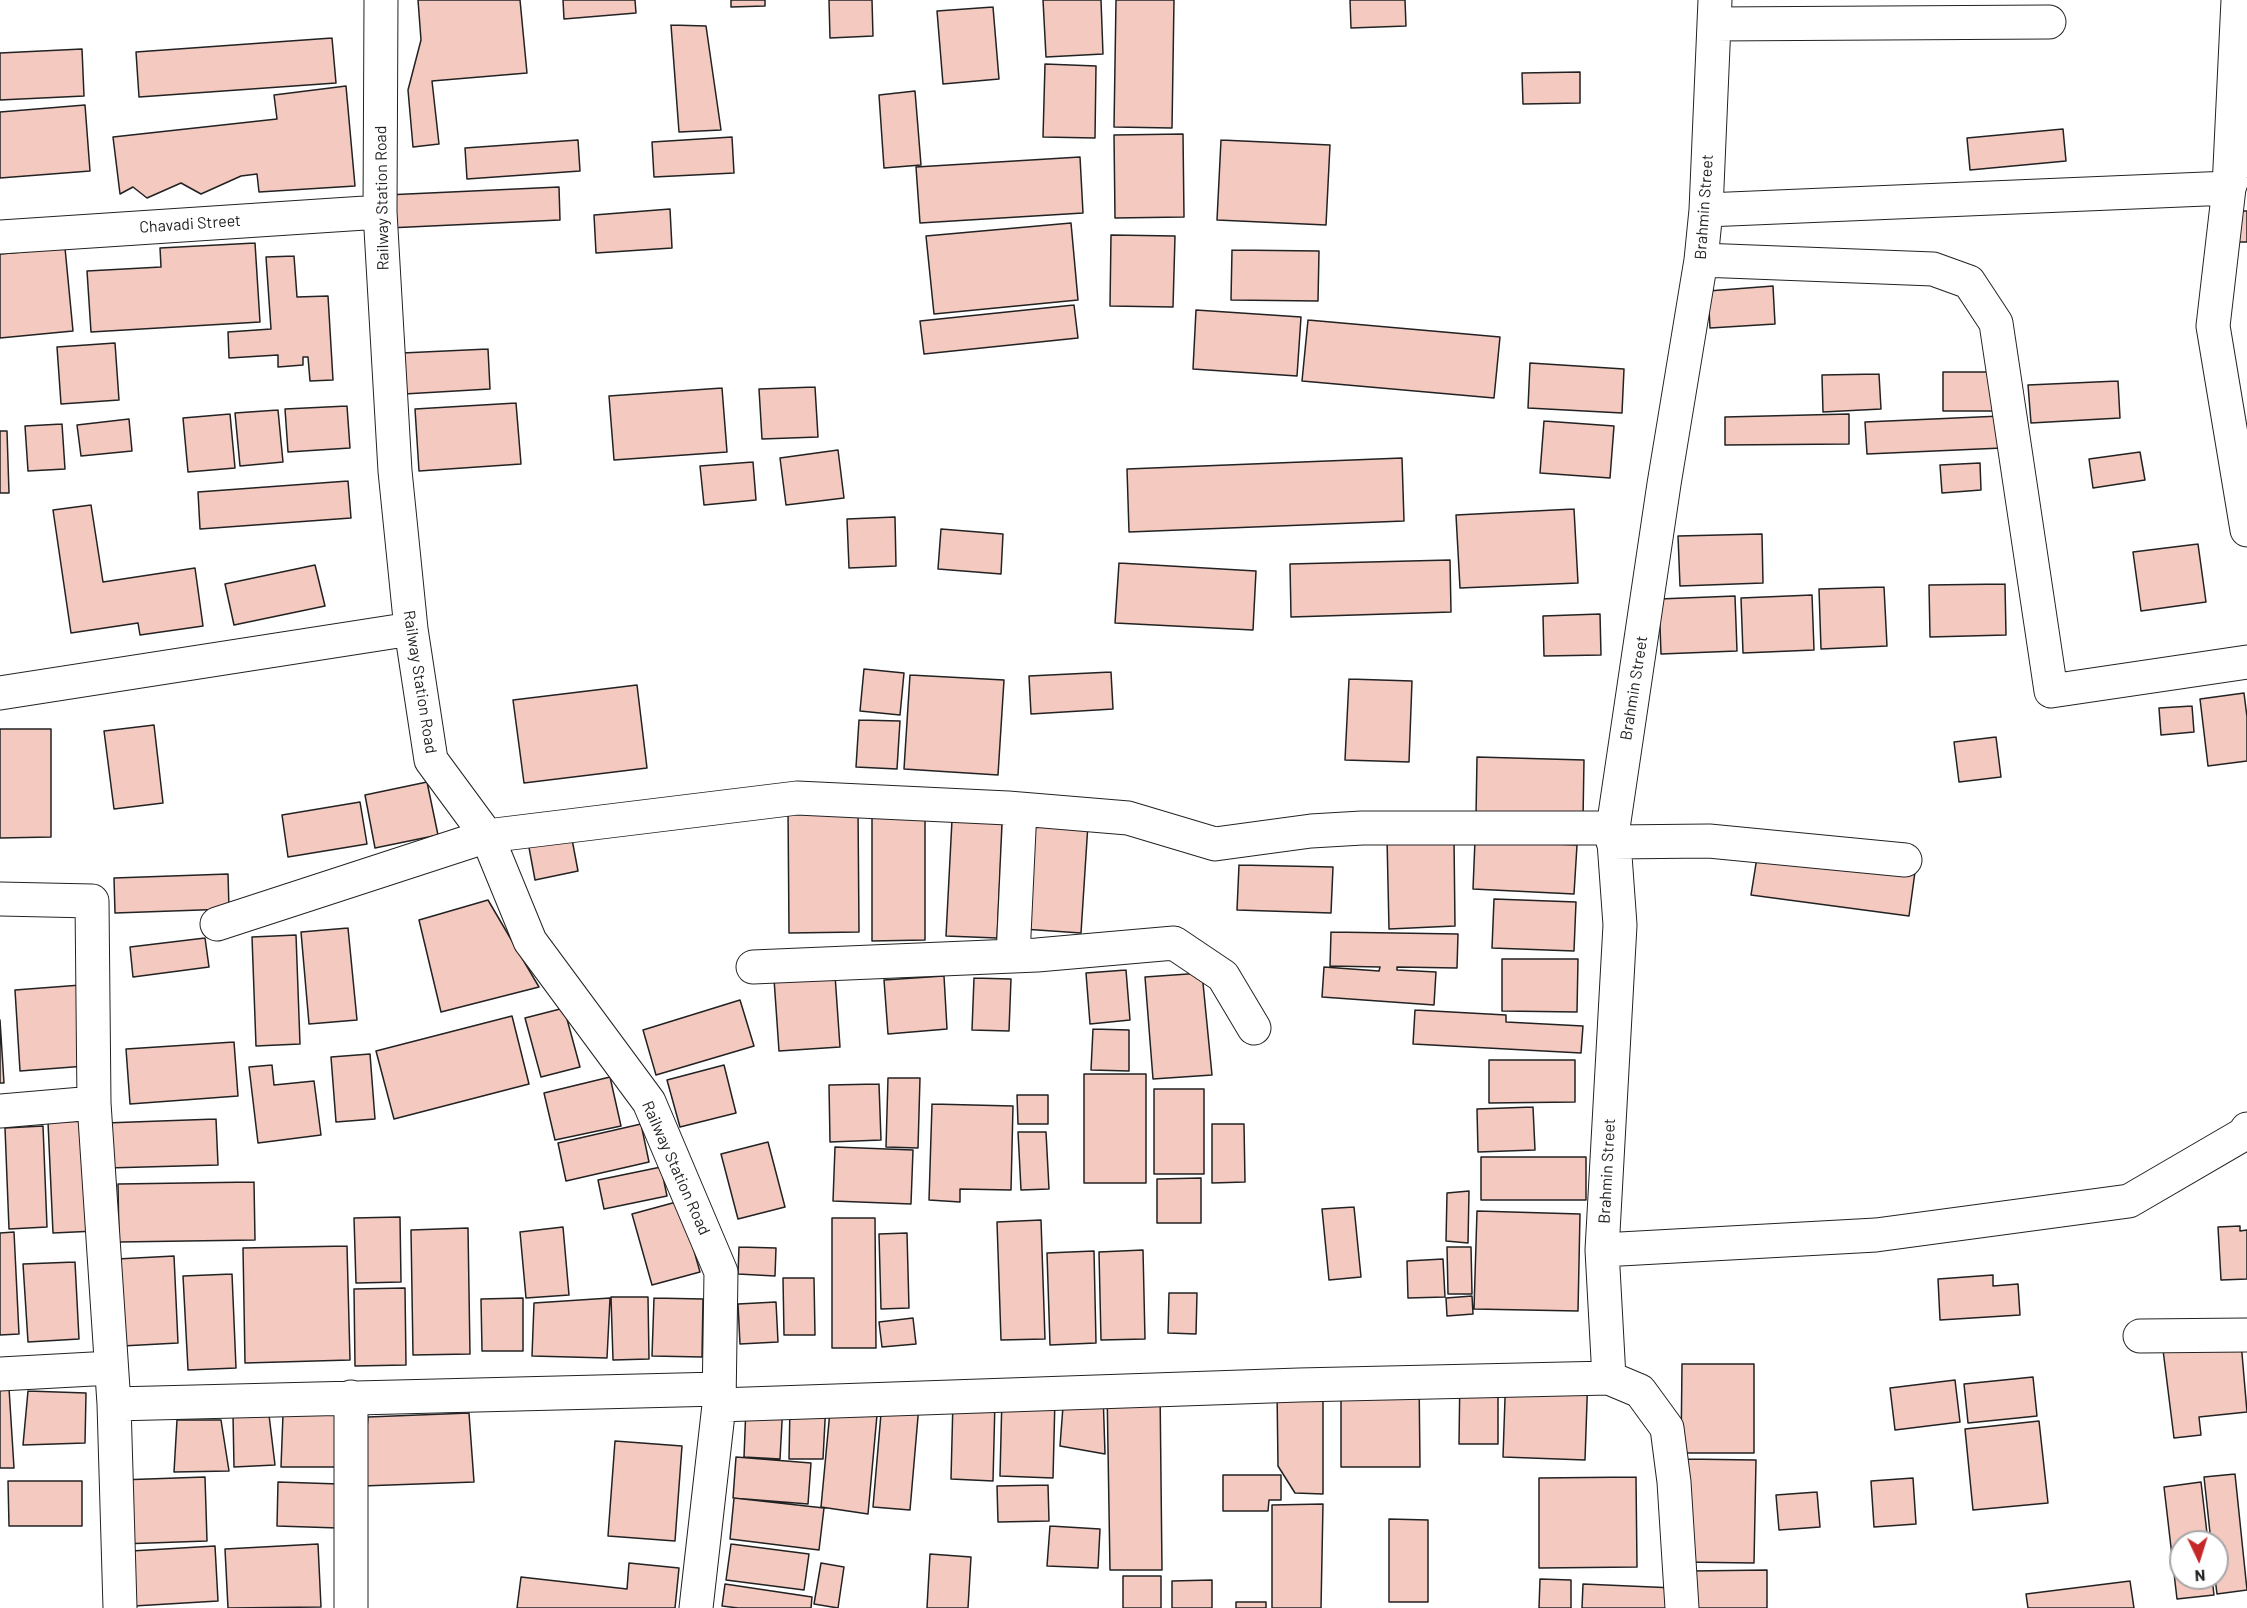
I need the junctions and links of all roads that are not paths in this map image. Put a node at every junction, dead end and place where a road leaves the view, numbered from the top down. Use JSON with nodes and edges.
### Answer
{"nodes":[{"id":1,"x":381,"y":0,"type":"edge"},
{"id":2,"x":2238,"y":0,"type":"edge"},
{"id":3,"x":1715,"y":12,"type":"edge"},
{"id":4,"x":2049,"y":22,"type":"dead end"},
{"id":5,"x":2247,"y":161,"type":"edge"},
{"id":6,"x":2229,"y":189,"type":"junction"},
{"id":7,"x":1706,"y":210,"type":"junction"},
{"id":8,"x":380,"y":212,"type":"junction"},
{"id":9,"x":0,"y":237,"type":"edge"},
{"id":10,"x":1701,"y":260,"type":"junction"},
{"id":11,"x":2247,"y":530,"type":"edge"},
{"id":12,"x":411,"y":629,"type":"junction"},
{"id":13,"x":2247,"y":662,"type":"edge"},
{"id":14,"x":0,"y":693,"type":"edge"},
{"id":15,"x":1020,"y":809,"type":"junction"},
{"id":16,"x":1613,"y":835,"type":"junction"},
{"id":17,"x":487,"y":836,"type":"junction"},
{"id":18,"x":1905,"y":860,"type":"dead end"},
{"id":19,"x":0,"y":899,"type":"edge"},
{"id":20,"x":217,"y":924,"type":"dead end"},
{"id":21,"x":1013,"y":956,"type":"junction"},
{"id":22,"x":753,"y":967,"type":"dead end"},
{"id":23,"x":1254,"y":1028,"type":"dead end"},
{"id":24,"x":94,"y":1103,"type":"junction"},
{"id":25,"x":0,"y":1111,"type":"edge"},
{"id":26,"x":2247,"y":1129,"type":"edge"},
{"id":27,"x":1602,"y":1250,"type":"junction"},
{"id":28,"x":2247,"y":1335,"type":"edge"},
{"id":29,"x":2140,"y":1336,"type":"dead end"},
{"id":30,"x":111,"y":1368,"type":"junction"},
{"id":31,"x":0,"y":1374,"type":"edge"},
{"id":32,"x":1609,"y":1378,"type":"junction"},
{"id":33,"x":351,"y":1397,"type":"junction"},
{"id":34,"x":719,"y":1397,"type":"junction"},
{"id":35,"x":114,"y":1404,"type":"junction"},
{"id":36,"x":120,"y":1608,"type":"edge"},
{"id":37,"x":351,"y":1608,"type":"edge"},
{"id":38,"x":696,"y":1608,"type":"edge"},
{"id":39,"x":1682,"y":1608,"type":"edge"}],
"edges":[{"from":1,"to":8,"type":"street","name":"Railway Station Road"},
{"from":2,"to":6,"type":"street"},
{"from":3,"to":4,"type":"street"},
{"from":3,"to":7,"type":"street","name":"Brahmin Street"},
{"from":5,"to":6,"type":"street"},
{"from":6,"to":7,"type":"street"},
{"from":6,"to":11,"type":"street"},
{"from":7,"to":10,"type":"street","name":"Brahmin Street"},
{"from":8,"to":9,"type":"street","name":"Chavadi Street"},
{"from":8,"to":12,"type":"street","name":"Railway Station Road"},
{"from":10,"to":13,"type":"street"},
{"from":10,"to":16,"type":"street","name":"Brahmin Street"},
{"from":12,"to":14,"type":"street"},
{"from":12,"to":17,"type":"street","name":"Railway Station Road"},
{"from":15,"to":16,"type":"street"},
{"from":15,"to":17,"type":"street"},
{"from":15,"to":21,"type":"street"},
{"from":16,"to":18,"type":"street"},
{"from":16,"to":27,"type":"street","name":"Brahmin Street"},
{"from":17,"to":20,"type":"street"},
{"from":17,"to":34,"type":"street","name":"Railway Station Road"},
{"from":19,"to":24,"type":"street"},
{"from":21,"to":22,"type":"street"},
{"from":21,"to":23,"type":"street"},
{"from":24,"to":25,"type":"street"},
{"from":24,"to":30,"type":"street"},
{"from":26,"to":27,"type":"street"},
{"from":27,"to":32,"type":"street","name":"Brahmin Street"},
{"from":28,"to":29,"type":"street"},
{"from":30,"to":31,"type":"street"},
{"from":30,"to":35,"type":"street"},
{"from":32,"to":34,"type":"street"},
{"from":32,"to":39,"type":"street"},
{"from":33,"to":34,"type":"street"},
{"from":33,"to":35,"type":"street"},
{"from":33,"to":37,"type":"street"},
{"from":34,"to":38,"type":"street","name":"Railway Station Road"},
{"from":35,"to":36,"type":"street"}]}
